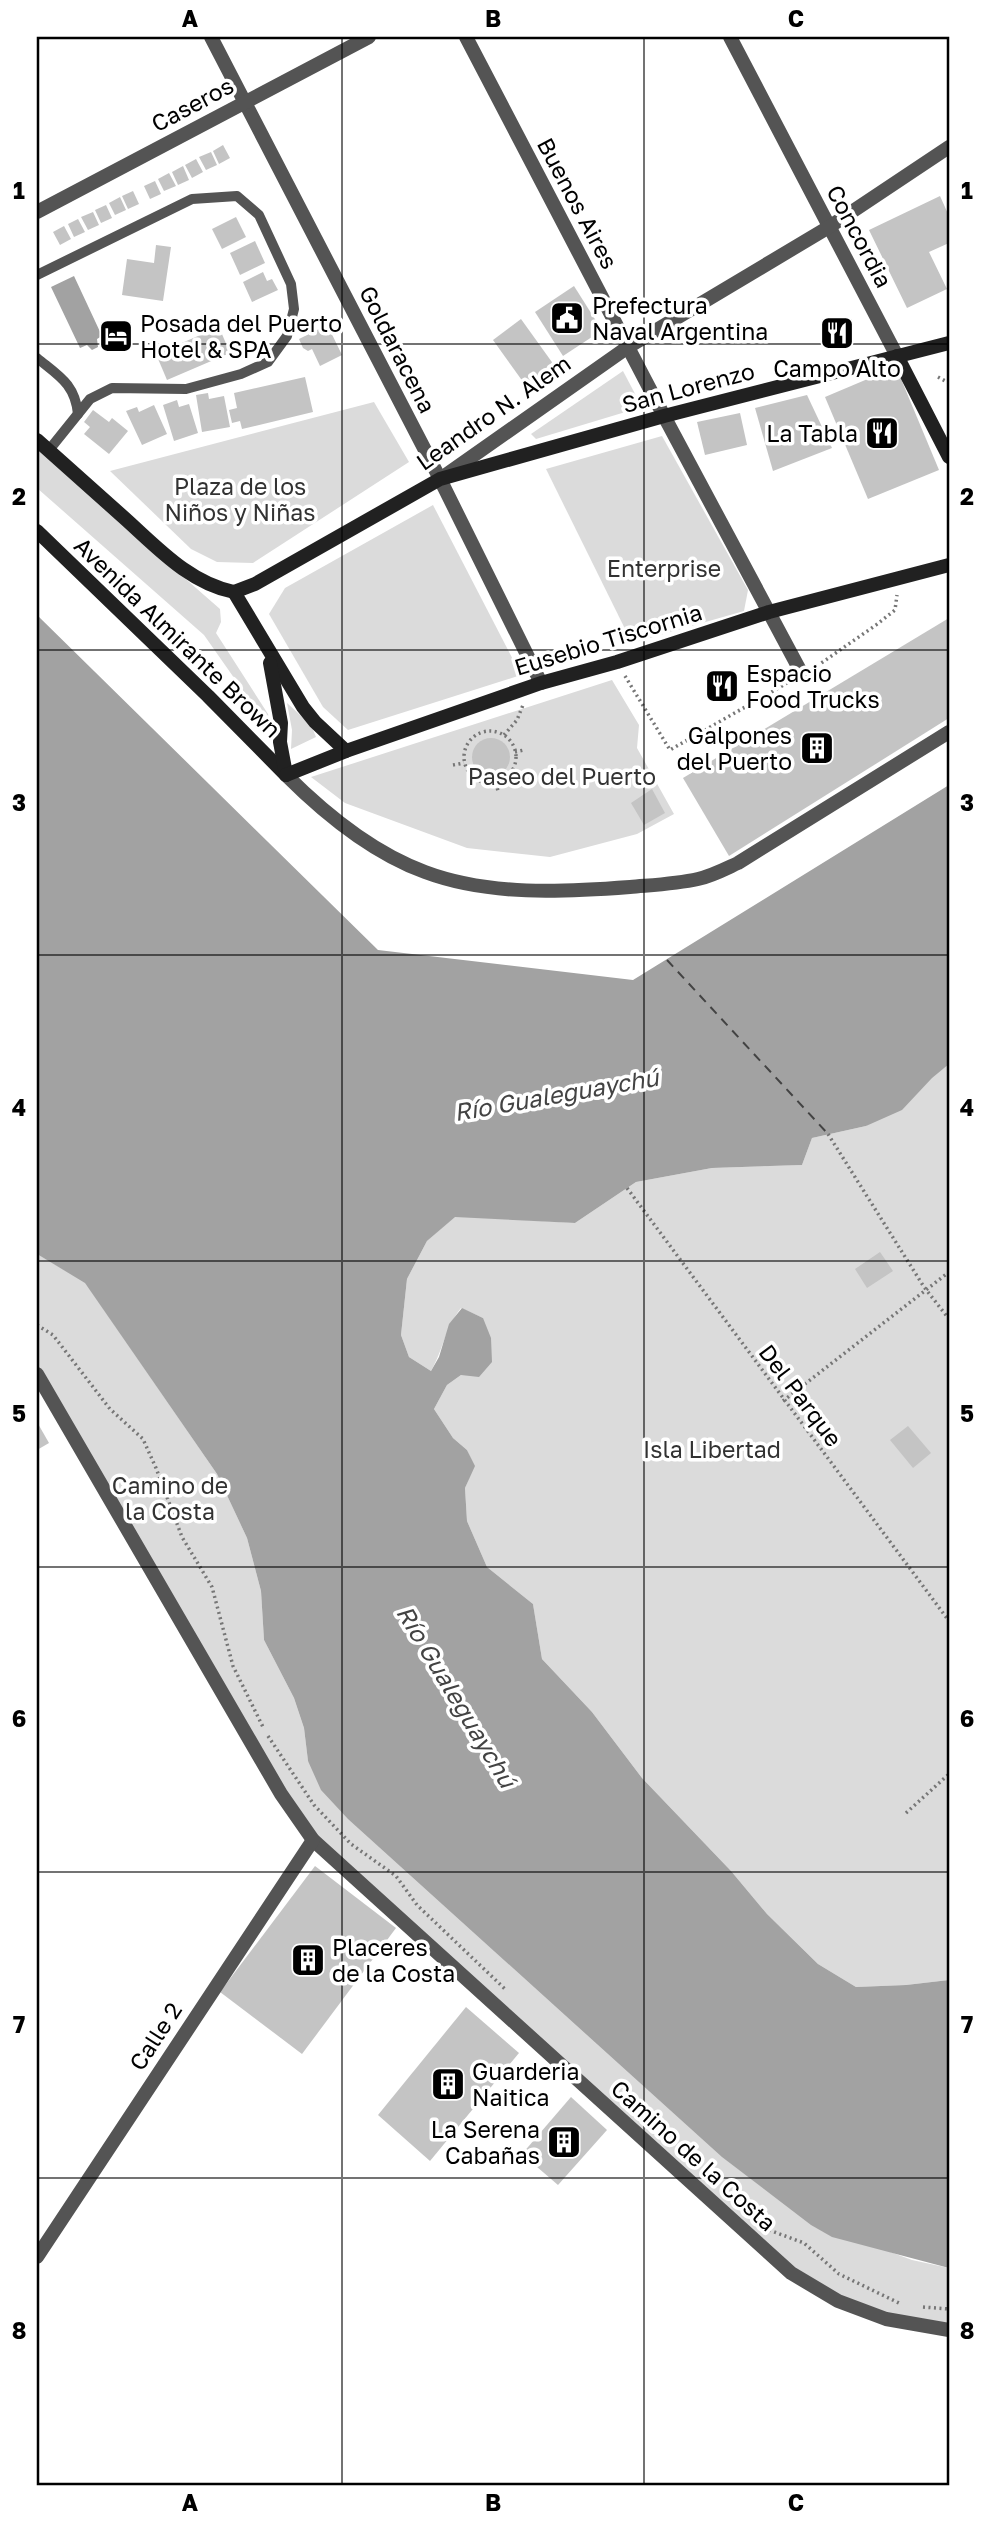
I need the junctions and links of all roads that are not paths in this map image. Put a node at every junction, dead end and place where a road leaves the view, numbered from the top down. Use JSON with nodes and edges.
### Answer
{"nodes":[{"id":1,"x":211,"y":37,"type":"edge"},
{"id":2,"x":369,"y":37,"type":"edge"},
{"id":3,"x":466,"y":37,"type":"edge"},
{"id":4,"x":730,"y":37,"type":"edge"},
{"id":5,"x":245,"y":102,"type":"junction"},
{"id":6,"x":949,"y":147,"type":"edge"},
{"id":7,"x":37,"y":211,"type":"edge"},
{"id":8,"x":829,"y":227,"type":"junction"},
{"id":9,"x":37,"y":275,"type":"edge"},
{"id":10,"x":949,"y":343,"type":"edge"},
{"id":11,"x":628,"y":347,"type":"junction"},
{"id":12,"x":897,"y":356,"type":"junction"},
{"id":13,"x":37,"y":358,"type":"edge"},
{"id":14,"x":78,"y":414,"type":"junction"},
{"id":15,"x":664,"y":416,"type":"junction"},
{"id":16,"x":37,"y":440,"type":"edge"},
{"id":17,"x":48,"y":450,"type":"junction"},
{"id":18,"x":949,"y":457,"type":"edge"},
{"id":19,"x":440,"y":479,"type":"junction"},
{"id":20,"x":37,"y":531,"type":"edge"},
{"id":21,"x":949,"y":565,"type":"edge"},
{"id":22,"x":234,"y":592,"type":"junction"},
{"id":23,"x":769,"y":612,"type":"junction"},
{"id":24,"x":268,"y":652,"type":"junction"},
{"id":25,"x":802,"y":674,"type":"road end"},
{"id":26,"x":535,"y":685,"type":"junction"},
{"id":27,"x":949,"y":732,"type":"edge"},
{"id":28,"x":346,"y":751,"type":"junction"},
{"id":29,"x":286,"y":775,"type":"junction"},
{"id":30,"x":37,"y":1374,"type":"edge"},
{"id":31,"x":313,"y":1840,"type":"junction"},
{"id":32,"x":37,"y":2257,"type":"edge"},
{"id":33,"x":949,"y":2330,"type":"edge"}],
"edges":[{"from":1,"to":5,"type":"street","name":"Goldaracena"},
{"from":2,"to":5,"type":"street","name":"Caseros"},
{"from":3,"to":11,"type":"street","name":"Buenos Aires"},
{"from":4,"to":8,"type":"street","name":"Concordia"},
{"from":5,"to":7,"type":"street","name":"Caseros"},
{"from":5,"to":19,"type":"street","name":"Goldaracena"},
{"from":6,"to":8,"type":"street","name":"Leandro N. Alem"},
{"from":8,"to":11,"type":"street","name":"Leandro N. Alem"},
{"from":8,"to":12,"type":"street","name":"Concordia"},
{"from":9,"to":14,"type":"lane"},
{"from":10,"to":12,"type":"main road","name":"San Lorenzo"},
{"from":11,"to":15,"type":"street","name":"Buenos Aires"},
{"from":11,"to":19,"type":"street","name":"Leandro N. Alem"},
{"from":12,"to":15,"type":"main road","name":"San Lorenzo"},
{"from":12,"to":18,"type":"main road","name":"Concordia"},
{"from":13,"to":14,"type":"lane"},
{"from":14,"to":17,"type":"lane"},
{"from":15,"to":19,"type":"main road","name":"San Lorenzo"},
{"from":15,"to":23,"type":"street","name":"Buenos Aires"},
{"from":16,"to":17,"type":"main road"},
{"from":17,"to":22,"type":"main road"},
{"from":19,"to":22,"type":"main road","name":"Leandro N. Alem"},
{"from":19,"to":26,"type":"street","name":"Goldaracena"},
{"from":20,"to":29,"type":"main road","name":"Avenida Almirante Brown"},
{"from":21,"to":23,"type":"main road","name":"Eusebio Tiscornia"},
{"from":22,"to":24,"type":"main road"},
{"from":23,"to":25,"type":"street","name":"Buenos Aires"},
{"from":23,"to":26,"type":"main road","name":"Eusebio Tiscornia"},
{"from":24,"to":28,"type":"main road"},
{"from":24,"to":29,"type":"main road"},
{"from":26,"to":28,"type":"main road","name":"Eusebio Tiscornia"},
{"from":27,"to":29,"type":"street"},
{"from":28,"to":29,"type":"main road","name":"Eusebio Tiscornia"},
{"from":30,"to":31,"type":"street","name":"Camino de la Costa"},
{"from":31,"to":32,"type":"street","name":"Calle 2"},
{"from":31,"to":33,"type":"street","name":"Camino de la Costa"}]}
